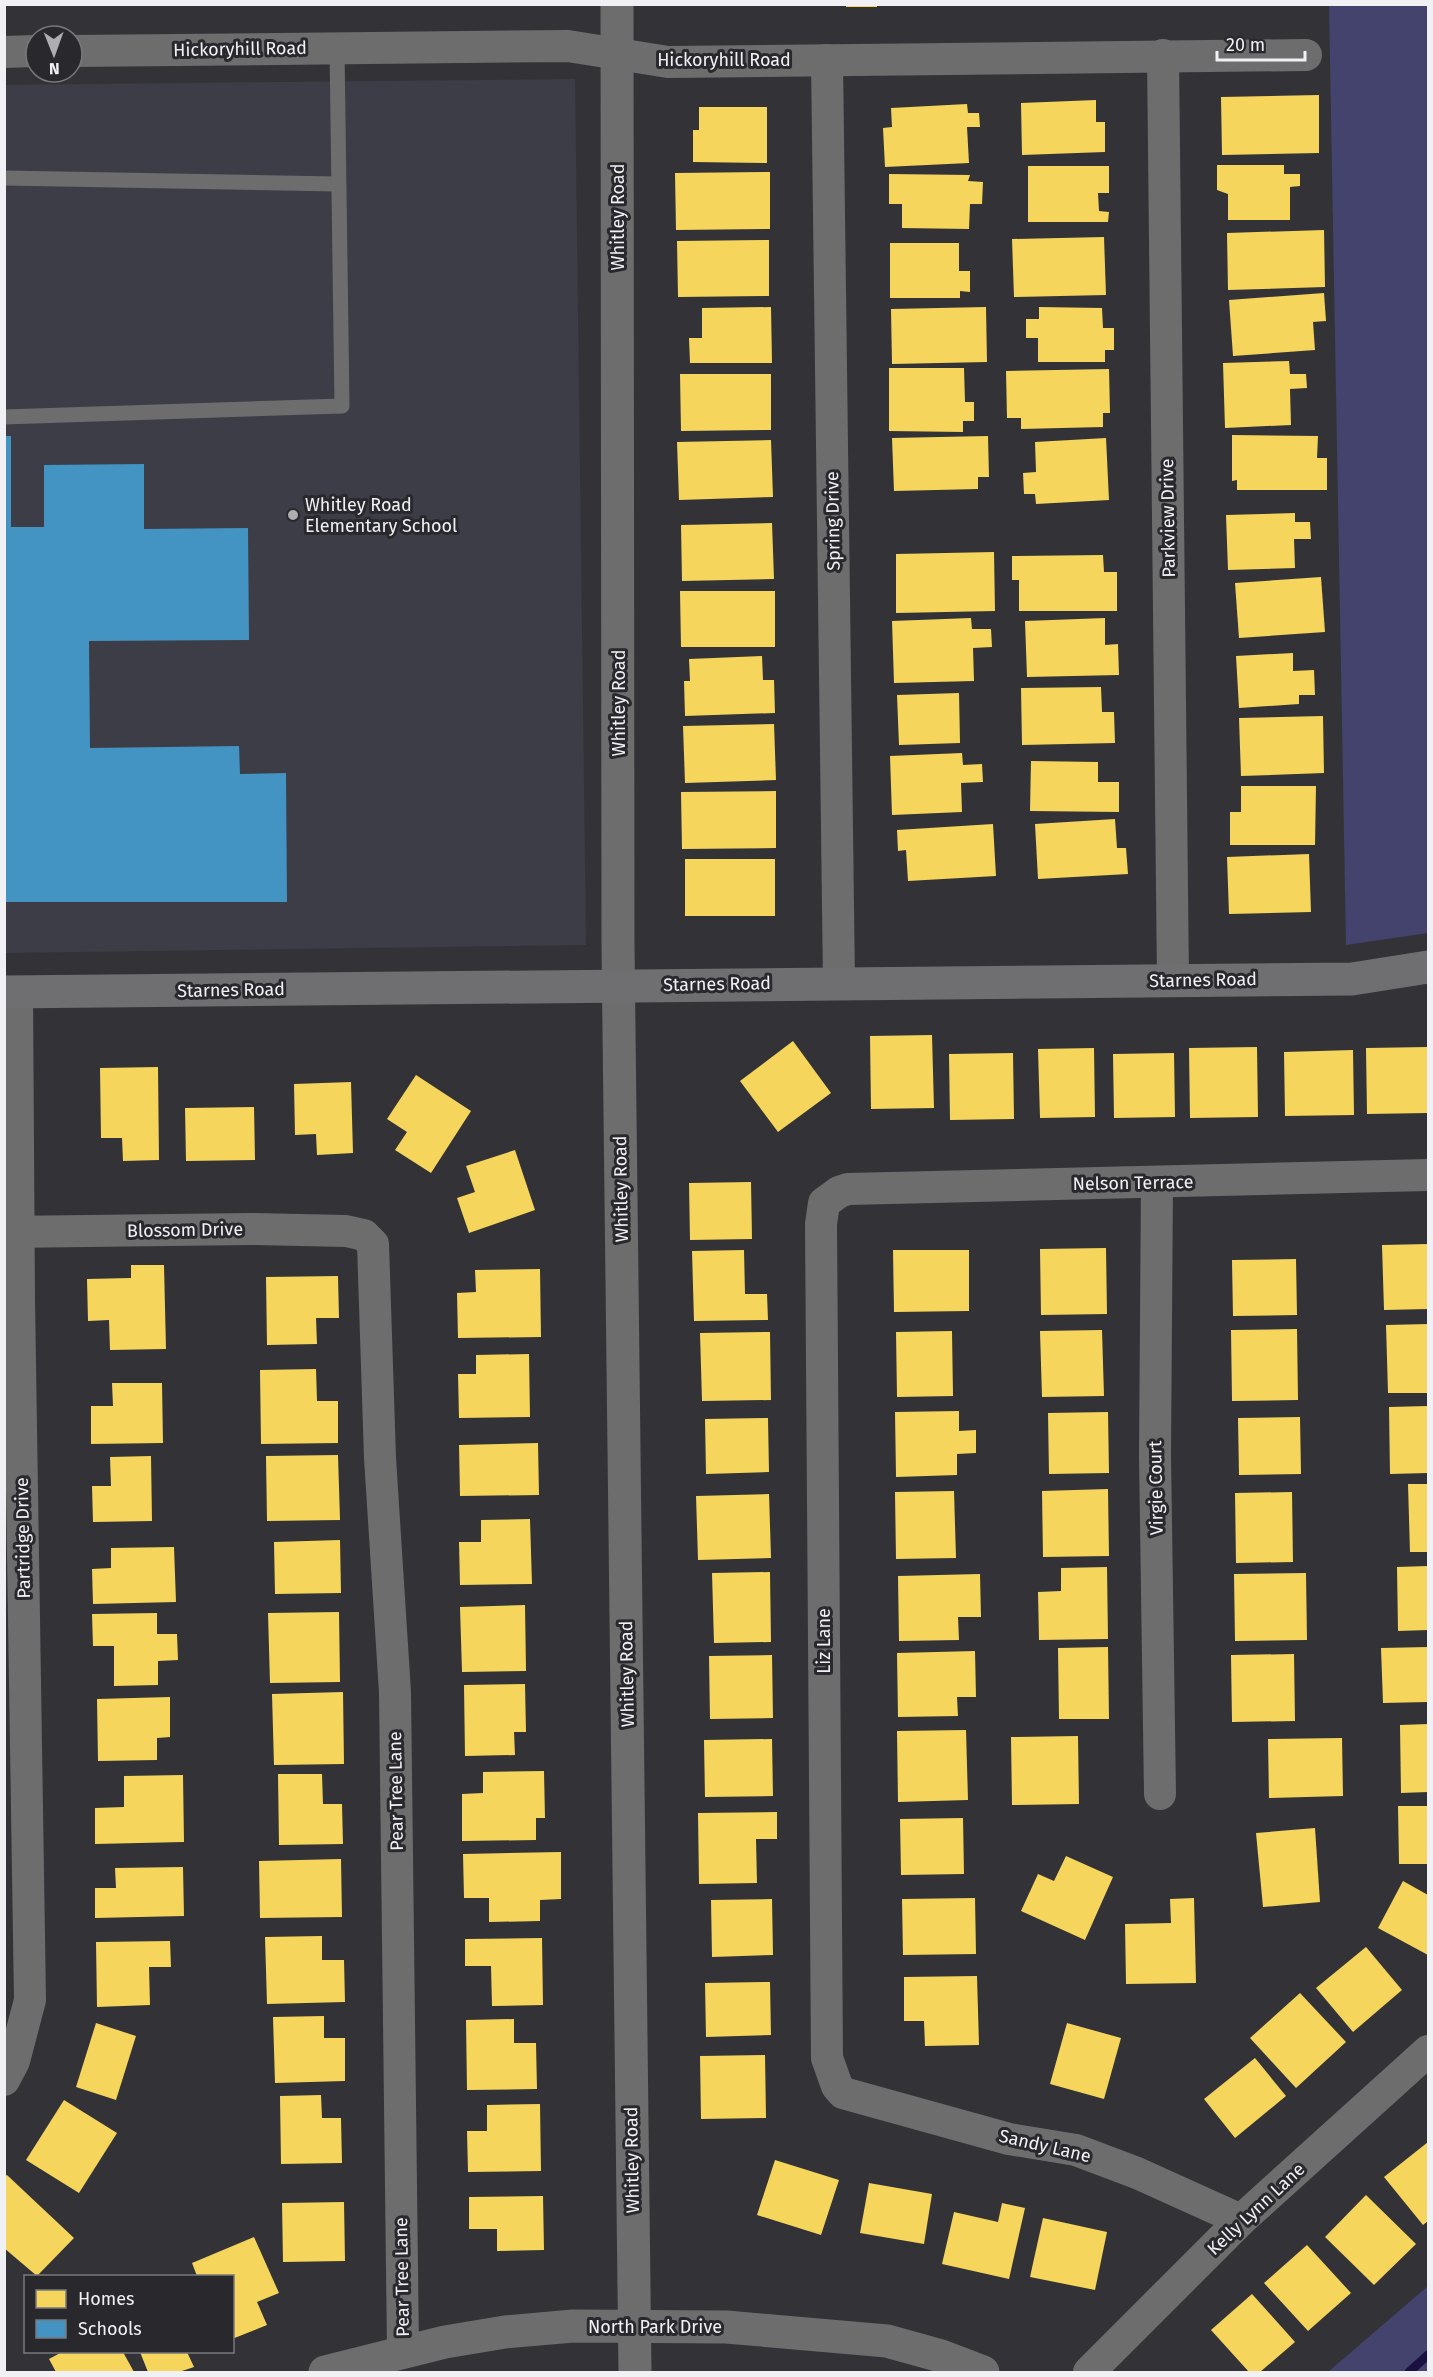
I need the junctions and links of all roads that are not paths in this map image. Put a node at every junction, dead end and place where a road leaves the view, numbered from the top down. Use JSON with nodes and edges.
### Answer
{"nodes":[{"id":1,"x":617,"y":4,"type":"edge"},
{"id":2,"x":337,"y":48,"type":"junction"},
{"id":3,"x":24,"y":51,"type":"edge"},
{"id":4,"x":84,"y":51,"type":"edge"},
{"id":5,"x":4,"y":52,"type":"edge"},
{"id":6,"x":618,"y":54,"type":"junction"},
{"id":7,"x":1163,"y":55,"type":"junction"},
{"id":8,"x":1306,"y":55,"type":"dead end"},
{"id":9,"x":827,"y":60,"type":"junction"},
{"id":10,"x":4,"y":178,"type":"edge"},
{"id":11,"x":337,"y":184,"type":"junction"},
{"id":12,"x":4,"y":417,"type":"edge"},
{"id":13,"x":1428,"y":967,"type":"edge"},
{"id":14,"x":1173,"y":981,"type":"junction"},
{"id":15,"x":839,"y":983,"type":"junction"},
{"id":16,"x":619,"y":985,"type":"junction"},
{"id":17,"x":11,"y":992,"type":"edge"},
{"id":18,"x":1428,"y":1175,"type":"edge"},
{"id":19,"x":1157,"y":1182,"type":"junction"},
{"id":20,"x":838,"y":1192,"type":"joint"},
{"id":21,"x":13,"y":1232,"type":"edge"},
{"id":22,"x":364,"y":1235,"type":"joint"},
{"id":23,"x":1160,"y":1794,"type":"dead end"},
{"id":24,"x":1428,"y":2052,"type":"edge"},
{"id":25,"x":4,"y":2080,"type":"edge"},
{"id":26,"x":843,"y":2093,"type":"joint"},
{"id":27,"x":1241,"y":2220,"type":"junction"},
{"id":28,"x":634,"y":2326,"type":"junction"},
{"id":29,"x":403,"y":2351,"type":"junction"},
{"id":30,"x":325,"y":2373,"type":"edge"},
{"id":31,"x":635,"y":2373,"type":"edge"},
{"id":32,"x":983,"y":2373,"type":"edge"},
{"id":33,"x":1089,"y":2373,"type":"edge"}],
"edges":[{"from":1,"to":6,"type":"street","name":"Whitley Road"},
{"from":2,"to":4,"type":"street","name":"Hickoryhill Road"},
{"from":2,"to":6,"type":"street","name":"Hickoryhill Road"},
{"from":2,"to":11,"type":"lane"},
{"from":3,"to":5,"type":"street"},
{"from":6,"to":9,"type":"street","name":"Hickoryhill Road"},
{"from":6,"to":16,"type":"street","name":"Whitley Road"},
{"from":7,"to":8,"type":"street","name":"Hickoryhill Road"},
{"from":7,"to":9,"type":"street","name":"Hickoryhill Road"},
{"from":7,"to":14,"type":"street","name":"Parkview Drive"},
{"from":9,"to":15,"type":"street","name":"Spring Drive"},
{"from":10,"to":11,"type":"lane"},
{"from":11,"to":12,"type":"lane"},
{"from":13,"to":14,"type":"main road","name":"Starnes Road"},
{"from":14,"to":15,"type":"main road","name":"Starnes Road"},
{"from":15,"to":16,"type":"main road","name":"Starnes Road"},
{"from":16,"to":17,"type":"main road","name":"Starnes Road"},
{"from":16,"to":28,"type":"street","name":"Whitley Road"},
{"from":17,"to":21,"type":"street","name":"Partridge Drive"},
{"from":18,"to":19,"type":"street","name":"Nelson Terrace"},
{"from":19,"to":20,"type":"street","name":"Nelson Terrace"},
{"from":19,"to":23,"type":"street","name":"Virgie Court"},
{"from":20,"to":26,"type":"street","name":"Liz Lane"},
{"from":21,"to":22,"type":"street","name":"Blossom Drive"},
{"from":21,"to":25,"type":"street","name":"Partridge Drive"},
{"from":22,"to":29,"type":"street","name":"Pear Tree Lane"},
{"from":24,"to":27,"type":"street","name":"Kelly Lynn Lane"},
{"from":26,"to":27,"type":"street","name":"Sandy Lane"},
{"from":27,"to":33,"type":"street","name":"Kelly Lynn Lane"},
{"from":28,"to":29,"type":"street","name":"North Park Drive"},
{"from":28,"to":31,"type":"street","name":"Whitley Road"},
{"from":28,"to":32,"type":"street","name":"North Park Drive"},
{"from":29,"to":30,"type":"street","name":"North Park Drive"}]}
